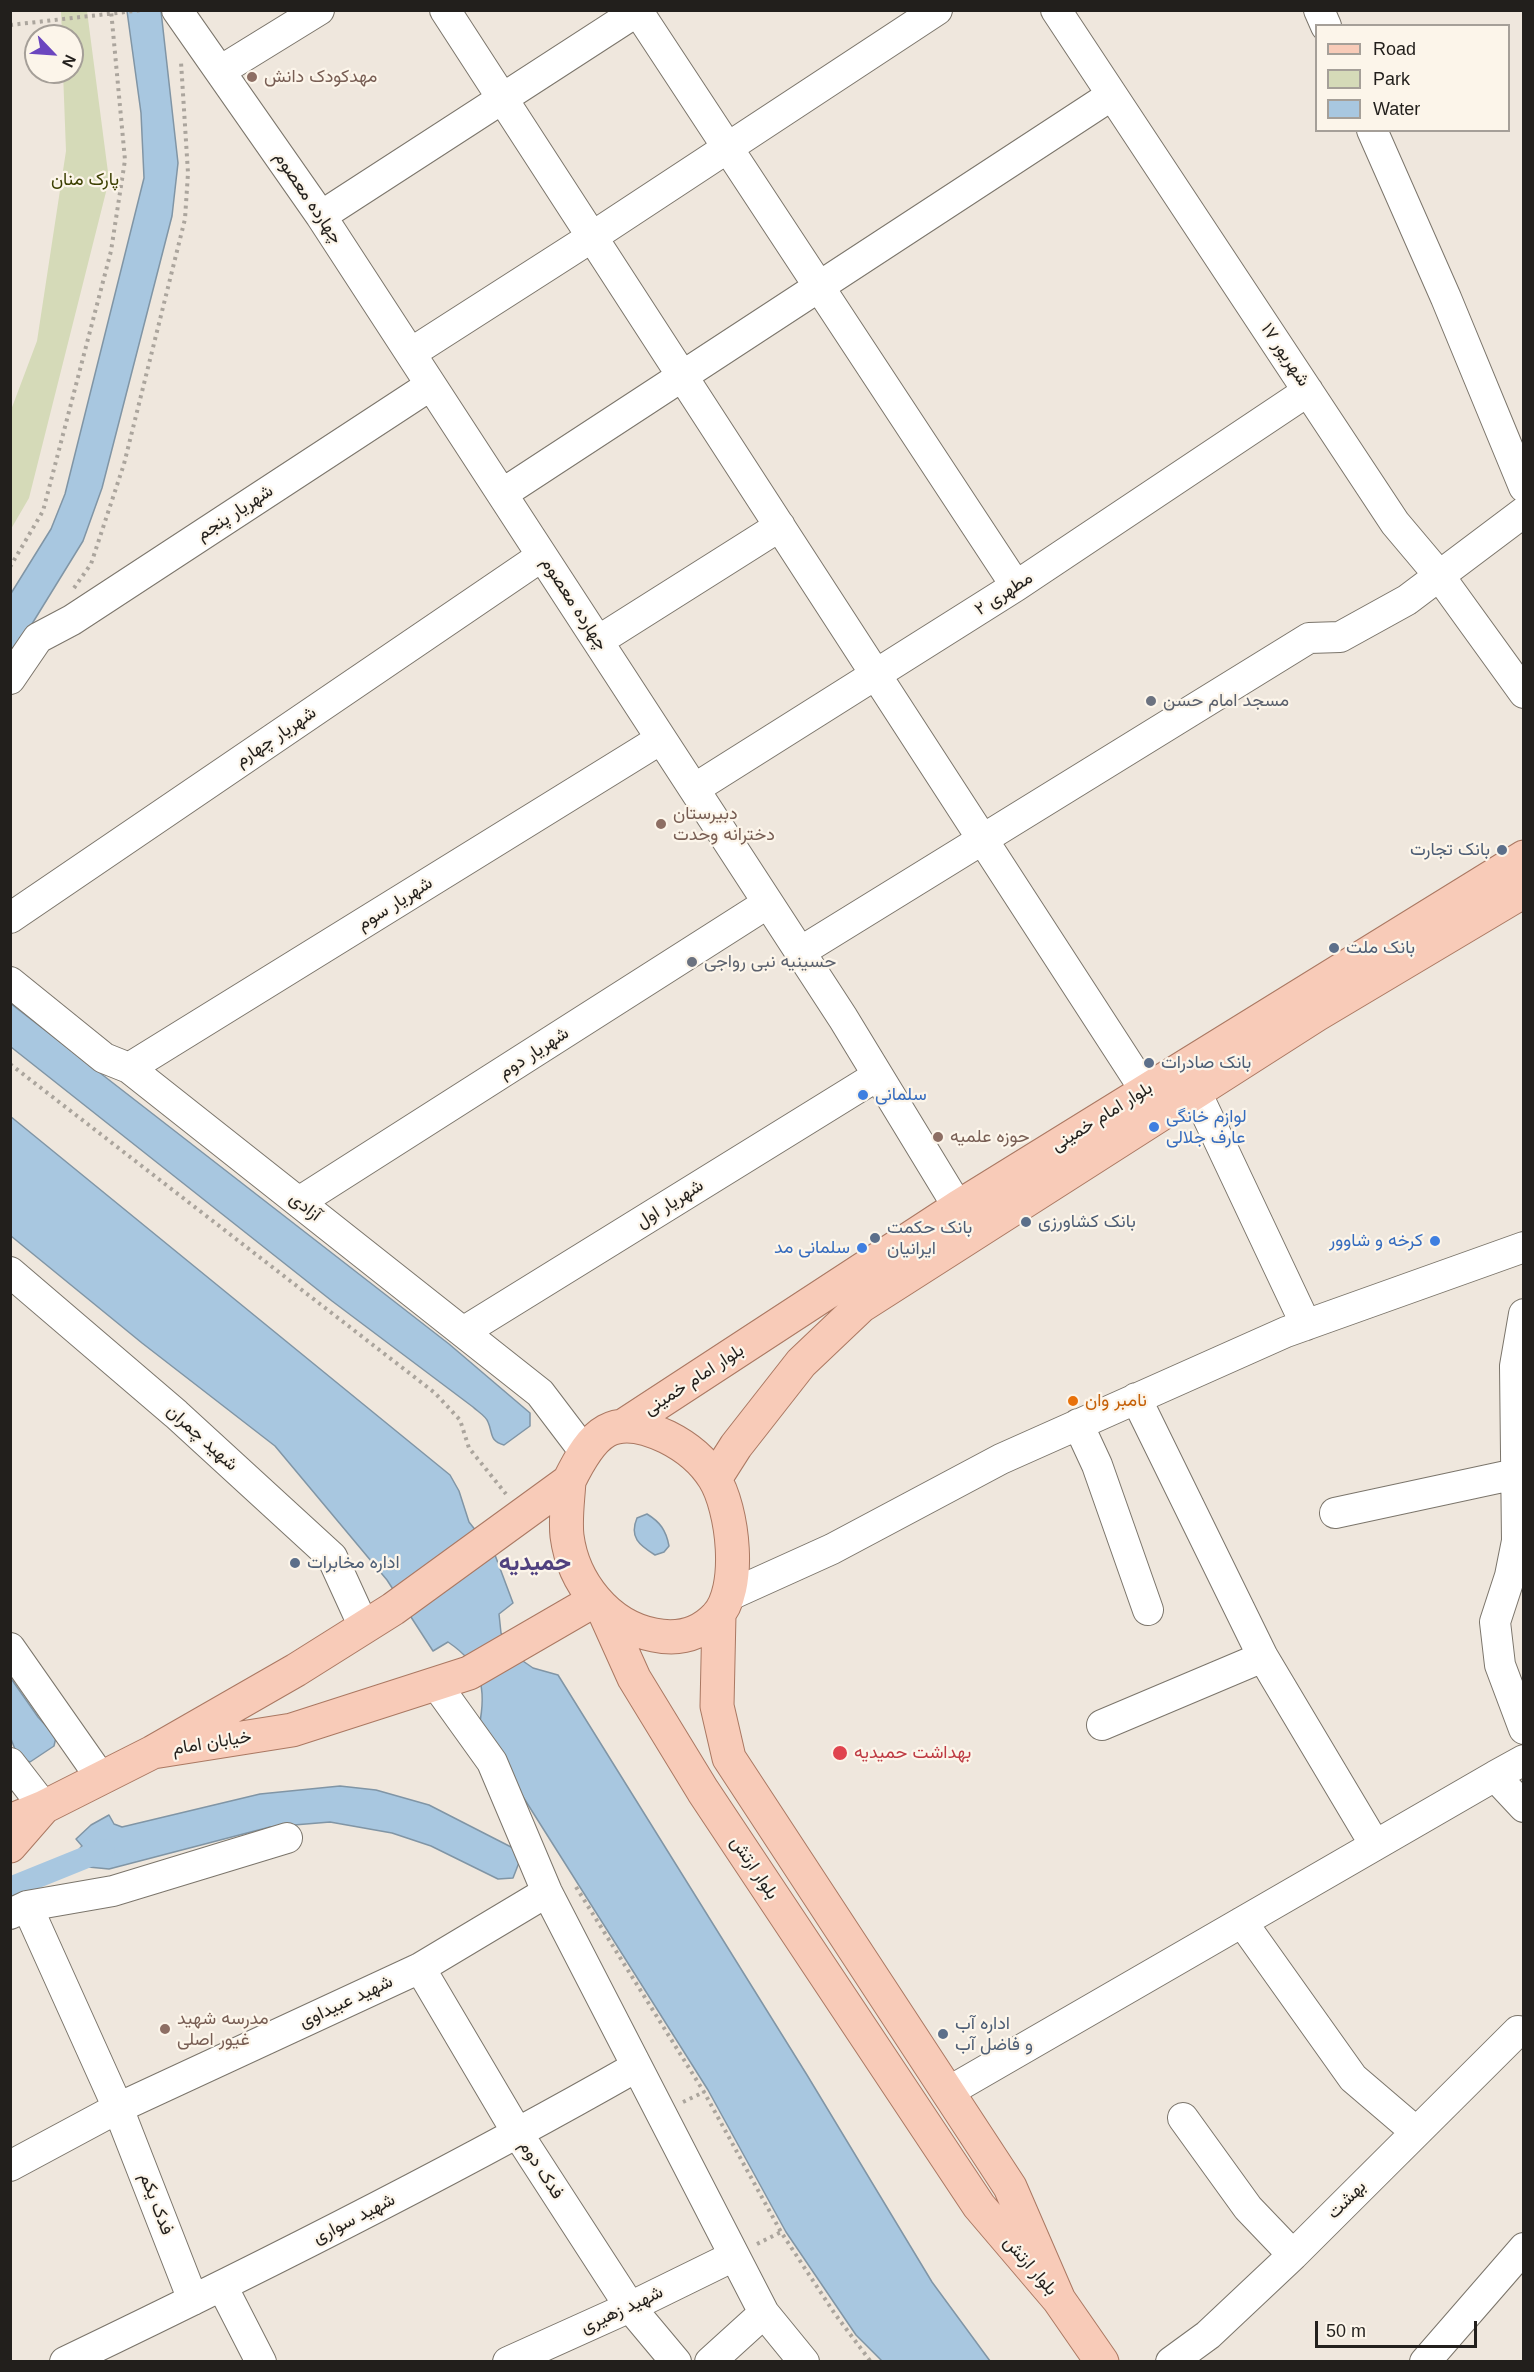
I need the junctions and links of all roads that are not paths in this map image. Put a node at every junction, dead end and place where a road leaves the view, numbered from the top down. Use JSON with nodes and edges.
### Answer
{"nodes":[{"id":1,"x":177,"y":10,"type":"edge"},
{"id":2,"x":319,"y":10,"type":"edge"},
{"id":3,"x":445,"y":10,"type":"edge"},
{"id":4,"x":937,"y":10,"type":"edge"},
{"id":5,"x":1056,"y":10,"type":"edge"},
{"id":6,"x":1319,"y":10,"type":"edge"},
{"id":7,"x":638,"y":11,"type":"edge"},
{"id":8,"x":1325,"y":24,"type":"edge"},
{"id":9,"x":220,"y":71,"type":"junction"},
{"id":10,"x":1112,"y":95,"type":"junction"},
{"id":11,"x":502,"y":98,"type":"junction"},
{"id":12,"x":1373,"y":132,"type":"edge"},
{"id":13,"x":727,"y":147,"type":"junction"},
{"id":14,"x":321,"y":216,"type":"junction"},
{"id":15,"x":592,"y":237,"type":"junction"},
{"id":16,"x":820,"y":286,"type":"junction"},
{"id":17,"x":411,"y":353,"type":"junction"},
{"id":18,"x":683,"y":376,"type":"junction"},
{"id":19,"x":431,"y":385,"type":"junction"},
{"id":20,"x":1308,"y":391,"type":"junction"},
{"id":21,"x":1524,"y":487,"type":"edge"},
{"id":22,"x":502,"y":494,"type":"junction"},
{"id":23,"x":1524,"y":512,"type":"edge"},
{"id":24,"x":780,"y":526,"type":"junction"},
{"id":25,"x":542,"y":556,"type":"junction"},
{"id":26,"x":1438,"y":574,"type":"junction"},
{"id":27,"x":1016,"y":586,"type":"junction"},
{"id":28,"x":598,"y":641,"type":"junction"},
{"id":29,"x":876,"y":675,"type":"junction"},
{"id":30,"x":10,"y":679,"type":"edge"},
{"id":31,"x":1524,"y":693,"type":"edge"},
{"id":32,"x":661,"y":739,"type":"junction"},
{"id":33,"x":694,"y":789,"type":"junction"},
{"id":34,"x":983,"y":839,"type":"junction"},
{"id":35,"x":1524,"y":857,"type":"edge"},
{"id":36,"x":1524,"y":891,"type":"edge"},
{"id":37,"x":768,"y":903,"type":"junction"},
{"id":38,"x":10,"y":918,"type":"edge"},
{"id":39,"x":800,"y":952,"type":"junction"},
{"id":40,"x":10,"y":981,"type":"edge"},
{"id":41,"x":129,"y":1068,"type":"junction"},
{"id":42,"x":877,"y":1076,"type":"junction"},
{"id":43,"x":1145,"y":1090,"type":"junction"},
{"id":44,"x":1196,"y":1092,"type":"junction"},
{"id":45,"x":299,"y":1202,"type":"junction"},
{"id":46,"x":958,"y":1207,"type":"junction"},
{"id":47,"x":1524,"y":1247,"type":"edge"},
{"id":48,"x":10,"y":1272,"type":"edge"},
{"id":49,"x":1524,"y":1314,"type":"edge"},
{"id":50,"x":1306,"y":1325,"type":"junction"},
{"id":51,"x":463,"y":1332,"type":"junction"},
{"id":52,"x":1136,"y":1398,"type":"junction"},
{"id":53,"x":626,"y":1424,"type":"junction"},
{"id":54,"x":1078,"y":1424,"type":"junction"},
{"id":55,"x":584,"y":1451,"type":"junction"},
{"id":56,"x":1519,"y":1466,"type":"edge"},
{"id":57,"x":715,"y":1479,"type":"junction"},
{"id":58,"x":569,"y":1481,"type":"junction"},
{"id":59,"x":1335,"y":1513,"type":"dead end"},
{"id":60,"x":599,"y":1604,"type":"junction"},
{"id":61,"x":723,"y":1605,"type":"junction"},
{"id":62,"x":1148,"y":1610,"type":"dead end"},
{"id":63,"x":364,"y":1627,"type":"junction"},
{"id":64,"x":10,"y":1648,"type":"edge"},
{"id":65,"x":1263,"y":1657,"type":"junction"},
{"id":66,"x":436,"y":1684,"type":"junction"},
{"id":67,"x":1102,"y":1725,"type":"dead end"},
{"id":68,"x":1524,"y":1729,"type":"edge"},
{"id":69,"x":153,"y":1752,"type":"junction"},
{"id":70,"x":1524,"y":1760,"type":"edge"},
{"id":71,"x":10,"y":1763,"type":"edge"},
{"id":72,"x":1496,"y":1776,"type":"junction"},
{"id":73,"x":101,"y":1778,"type":"junction"},
{"id":74,"x":44,"y":1807,"type":"junction"},
{"id":75,"x":1524,"y":1807,"type":"edge"},
{"id":76,"x":10,"y":1821,"type":"edge"},
{"id":77,"x":287,"y":1838,"type":"dead end"},
{"id":78,"x":1375,"y":1845,"type":"junction"},
{"id":79,"x":10,"y":1846,"type":"edge"},
{"id":80,"x":561,"y":1889,"type":"junction"},
{"id":81,"x":19,"y":1910,"type":"edge"},
{"id":82,"x":1242,"y":1922,"type":"junction"},
{"id":83,"x":420,"y":1968,"type":"junction"},
{"id":84,"x":1518,"y":2031,"type":"dead end"},
{"id":85,"x":636,"y":2067,"type":"junction"},
{"id":86,"x":948,"y":2092,"type":"junction"},
{"id":87,"x":118,"y":2108,"type":"junction"},
{"id":88,"x":1183,"y":2118,"type":"dead end"},
{"id":89,"x":1415,"y":2131,"type":"junction"},
{"id":90,"x":518,"y":2134,"type":"junction"},
{"id":91,"x":10,"y":2166,"type":"edge"},
{"id":92,"x":1524,"y":2248,"type":"edge"},
{"id":93,"x":1293,"y":2255,"type":"junction"},
{"id":94,"x":734,"y":2256,"type":"junction"},
{"id":95,"x":222,"y":2286,"type":"junction"},
{"id":96,"x":193,"y":2300,"type":"junction"},
{"id":97,"x":1059,"y":2300,"type":"junction"},
{"id":98,"x":630,"y":2307,"type":"junction"},
{"id":99,"x":764,"y":2313,"type":"junction"},
{"id":100,"x":65,"y":2361,"type":"edge"},
{"id":101,"x":261,"y":2361,"type":"edge"},
{"id":102,"x":508,"y":2361,"type":"edge"},
{"id":103,"x":676,"y":2361,"type":"edge"},
{"id":104,"x":711,"y":2361,"type":"edge"},
{"id":105,"x":804,"y":2361,"type":"edge"},
{"id":106,"x":1102,"y":2361,"type":"edge"},
{"id":107,"x":1171,"y":2361,"type":"edge"},
{"id":108,"x":1425,"y":2361,"type":"edge"}],
"edges":[{"from":1,"to":9,"type":"street","name":"چهارده معصوم"},
{"from":2,"to":9,"type":"street"},
{"from":3,"to":11,"type":"street"},
{"from":4,"to":13,"type":"street"},
{"from":5,"to":10,"type":"street","name":"۱۷ شهریور"},
{"from":6,"to":8,"type":"street"},
{"from":7,"to":11,"type":"street"},
{"from":7,"to":13,"type":"street"},
{"from":9,"to":14,"type":"street","name":"چهارده معصوم"},
{"from":10,"to":16,"type":"street"},
{"from":10,"to":20,"type":"street","name":"۱۷ شهریور"},
{"from":11,"to":14,"type":"street"},
{"from":11,"to":15,"type":"street"},
{"from":12,"to":21,"type":"street"},
{"from":13,"to":15,"type":"street"},
{"from":13,"to":16,"type":"street"},
{"from":14,"to":17,"type":"street","name":"چهارده معصوم"},
{"from":15,"to":17,"type":"street"},
{"from":15,"to":18,"type":"street"},
{"from":16,"to":18,"type":"street"},
{"from":16,"to":27,"type":"street"},
{"from":17,"to":19,"type":"street","name":"چهارده معصوم"},
{"from":18,"to":22,"type":"street"},
{"from":18,"to":24,"type":"street"},
{"from":19,"to":22,"type":"street","name":"چهارده معصوم"},
{"from":19,"to":30,"type":"street","name":"شهریار پنجم"},
{"from":20,"to":26,"type":"street","name":"۱۷ شهریور"},
{"from":20,"to":27,"type":"street","name":"مطهری ۲"},
{"from":22,"to":25,"type":"street","name":"چهارده معصوم"},
{"from":23,"to":26,"type":"street"},
{"from":24,"to":28,"type":"street"},
{"from":24,"to":29,"type":"street"},
{"from":25,"to":28,"type":"street","name":"چهارده معصوم"},
{"from":25,"to":38,"type":"street","name":"شهریار چهارم"},
{"from":26,"to":31,"type":"street","name":"۱۷ شهریور"},
{"from":26,"to":34,"type":"street"},
{"from":27,"to":29,"type":"street","name":"مطهری ۲"},
{"from":28,"to":32,"type":"street","name":"چهارده معصوم"},
{"from":29,"to":33,"type":"street","name":"مطهری ۲"},
{"from":29,"to":34,"type":"street"},
{"from":32,"to":33,"type":"street","name":"چهارده معصوم"},
{"from":32,"to":41,"type":"street","name":"شهریار سوم"},
{"from":33,"to":37,"type":"street","name":"چهارده معصوم"},
{"from":34,"to":39,"type":"street"},
{"from":34,"to":43,"type":"street"},
{"from":35,"to":43,"type":"main road","name":"بلوار امام خمینی"},
{"from":36,"to":44,"type":"main road","name":"بلوار امام خمینی"},
{"from":37,"to":39,"type":"street","name":"چهارده معصوم"},
{"from":37,"to":45,"type":"street","name":"شهریار دوم"},
{"from":39,"to":42,"type":"street","name":"چهارده معصوم"},
{"from":40,"to":41,"type":"street","name":"آزادی"},
{"from":41,"to":45,"type":"street","name":"آزادی"},
{"from":42,"to":46,"type":"street","name":"چهارده معصوم"},
{"from":42,"to":51,"type":"street","name":"شهریار اول"},
{"from":43,"to":46,"type":"main road","name":"بلوار امام خمینی"},
{"from":44,"to":50,"type":"street"},
{"from":44,"to":57,"type":"main road","name":"بلوار امام خمینی"},
{"from":45,"to":51,"type":"street","name":"آزادی"},
{"from":46,"to":53,"type":"main road","name":"بلوار امام خمینی"},
{"from":47,"to":50,"type":"street"},
{"from":48,"to":63,"type":"street","name":"شهید چمران"},
{"from":49,"to":56,"type":"street"},
{"from":50,"to":52,"type":"street"},
{"from":51,"to":55,"type":"street","name":"آزادی"},
{"from":52,"to":54,"type":"street"},
{"from":52,"to":65,"type":"street"},
{"from":53,"to":55,"type":"main road"},
{"from":53,"to":57,"type":"main road"},
{"from":54,"to":61,"type":"street"},
{"from":54,"to":62,"type":"street"},
{"from":55,"to":58,"type":"main road"},
{"from":56,"to":59,"type":"street"},
{"from":56,"to":68,"type":"street"},
{"from":57,"to":61,"type":"main road"},
{"from":58,"to":60,"type":"main road"},
{"from":58,"to":63,"type":"main road","name":"خیابان امام"},
{"from":60,"to":61,"type":"main road"},
{"from":60,"to":66,"type":"main road","name":"خیابان امام"},
{"from":60,"to":97,"type":"main road","name":"بلوار ارتش"},
{"from":61,"to":86,"type":"main road","name":"بلوار ارتش"},
{"from":63,"to":69,"type":"main road","name":"خیابان امام"},
{"from":64,"to":73,"type":"street"},
{"from":65,"to":67,"type":"street"},
{"from":65,"to":78,"type":"street"},
{"from":66,"to":69,"type":"main road","name":"خیابان امام"},
{"from":66,"to":80,"type":"street"},
{"from":69,"to":73,"type":"main road"},
{"from":70,"to":72,"type":"street"},
{"from":71,"to":74,"type":"street"},
{"from":72,"to":75,"type":"street"},
{"from":72,"to":78,"type":"street"},
{"from":73,"to":74,"type":"main road"},
{"from":74,"to":76,"type":"main road"},
{"from":74,"to":79,"type":"main road"},
{"from":77,"to":81,"type":"street"},
{"from":78,"to":82,"type":"street"},
{"from":80,"to":83,"type":"street","name":"شهید عبیداوی"},
{"from":80,"to":85,"type":"street"},
{"from":81,"to":87,"type":"street","name":"فدک یکم"},
{"from":82,"to":86,"type":"street"},
{"from":82,"to":89,"type":"street"},
{"from":83,"to":87,"type":"street","name":"شهید عبیداوی"},
{"from":83,"to":90,"type":"street","name":"فدک دوم"},
{"from":84,"to":89,"type":"street","name":"بهشت"},
{"from":85,"to":90,"type":"street","name":"شهید سواری"},
{"from":85,"to":94,"type":"street"},
{"from":86,"to":97,"type":"main road","name":"بلوار ارتش"},
{"from":87,"to":91,"type":"street","name":"شهید عبیداوی"},
{"from":87,"to":96,"type":"street","name":"فدک یکم"},
{"from":88,"to":93,"type":"street"},
{"from":89,"to":93,"type":"street","name":"بهشت"},
{"from":90,"to":95,"type":"street","name":"شهید سواری"},
{"from":90,"to":98,"type":"street","name":"فدک دوم"},
{"from":92,"to":108,"type":"street"},
{"from":93,"to":107,"type":"street","name":"بهشت"},
{"from":94,"to":98,"type":"street","name":"شهید زهیری"},
{"from":94,"to":99,"type":"street"},
{"from":95,"to":96,"type":"street","name":"شهید سواری"},
{"from":95,"to":101,"type":"street"},
{"from":96,"to":100,"type":"street","name":"شهید سواری"},
{"from":97,"to":106,"type":"main road"},
{"from":98,"to":102,"type":"street","name":"شهید زهیری"},
{"from":98,"to":103,"type":"street","name":"فدک دوم"},
{"from":99,"to":104,"type":"street"},
{"from":99,"to":105,"type":"street"}]}
